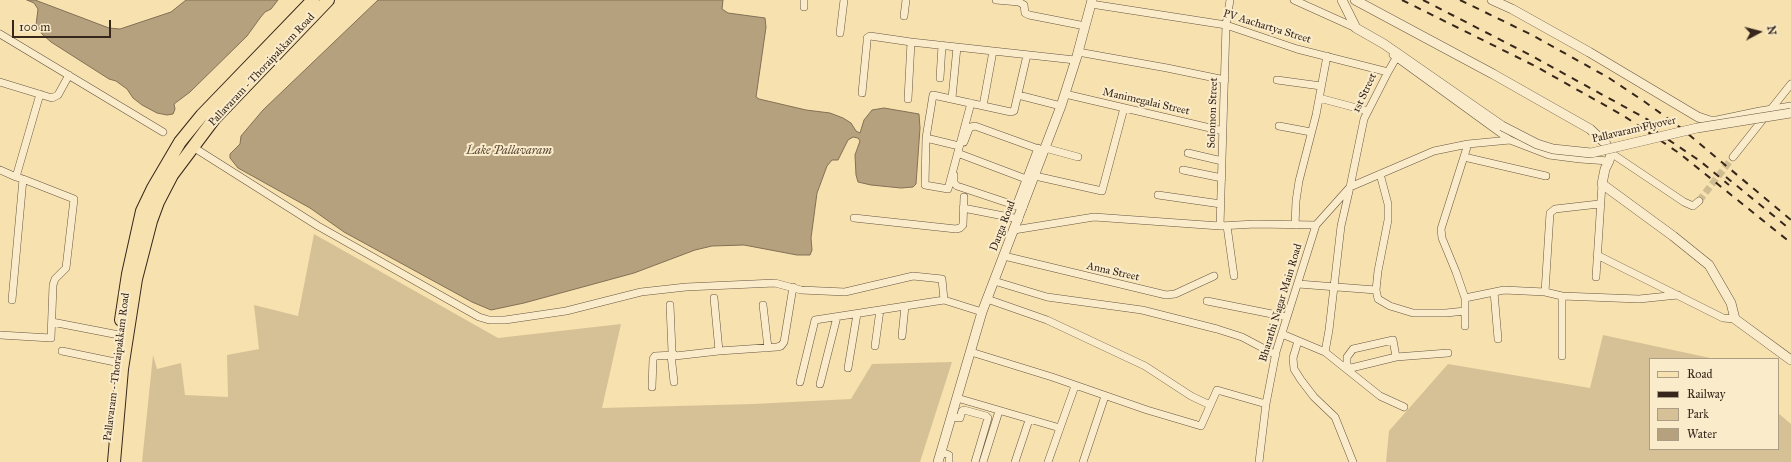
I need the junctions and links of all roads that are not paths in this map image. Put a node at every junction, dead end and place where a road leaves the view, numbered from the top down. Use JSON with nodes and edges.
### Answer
{"nodes":[{"id":1,"x":313,"y":0,"type":"edge"},
{"id":2,"x":328,"y":0,"type":"edge"},
{"id":3,"x":844,"y":0,"type":"edge"},
{"id":4,"x":906,"y":0,"type":"edge"},
{"id":5,"x":996,"y":0,"type":"edge"},
{"id":6,"x":1230,"y":0,"type":"edge"},
{"id":7,"x":1294,"y":0,"type":"edge"},
{"id":8,"x":1342,"y":0,"type":"edge"},
{"id":9,"x":1355,"y":0,"type":"edge"},
{"id":10,"x":1492,"y":0,"type":"edge"},
{"id":11,"x":1091,"y":2,"type":"edge"},
{"id":12,"x":904,"y":16,"type":"dead end"},
{"id":13,"x":1226,"y":25,"type":"junction"},
{"id":14,"x":1085,"y":26,"type":"junction"},
{"id":15,"x":1356,"y":28,"type":"junction"},
{"id":16,"x":840,"y":33,"type":"dead end"},
{"id":17,"x":0,"y":34,"type":"edge"},
{"id":18,"x":911,"y":42,"type":"junction"},
{"id":19,"x":942,"y":45,"type":"junction"},
{"id":20,"x":957,"y":46,"type":"junction"},
{"id":21,"x":1390,"y":48,"type":"junction"},
{"id":22,"x":993,"y":51,"type":"junction"},
{"id":23,"x":1027,"y":55,"type":"junction"},
{"id":24,"x":1076,"y":56,"type":"junction"},
{"id":25,"x":1327,"y":56,"type":"junction"},
{"id":26,"x":1396,"y":58,"type":"junction"},
{"id":27,"x":1388,"y":72,"type":"junction"},
{"id":28,"x":69,"y":75,"type":"junction"},
{"id":29,"x":940,"y":78,"type":"dead end"},
{"id":30,"x":1225,"y":80,"type":"junction"},
{"id":31,"x":1277,"y":80,"type":"dead end"},
{"id":32,"x":0,"y":82,"type":"edge"},
{"id":33,"x":1791,"y":84,"type":"edge"},
{"id":34,"x":1320,"y":86,"type":"junction"},
{"id":35,"x":862,"y":93,"type":"dead end"},
{"id":36,"x":40,"y":94,"type":"junction"},
{"id":37,"x":1065,"y":94,"type":"junction"},
{"id":38,"x":1018,"y":95,"type":"junction"},
{"id":39,"x":952,"y":98,"type":"junction"},
{"id":40,"x":1318,"y":98,"type":"junction"},
{"id":41,"x":908,"y":99,"type":"dead end"},
{"id":42,"x":971,"y":103,"type":"junction"},
{"id":43,"x":983,"y":106,"type":"junction"},
{"id":44,"x":1061,"y":106,"type":"junction"},
{"id":45,"x":1124,"y":108,"type":"junction"},
{"id":46,"x":1791,"y":108,"type":"edge"},
{"id":47,"x":1781,"y":109,"type":"junction"},
{"id":48,"x":1368,"y":111,"type":"junction"},
{"id":49,"x":1770,"y":111,"type":"junction"},
{"id":50,"x":1791,"y":113,"type":"edge"},
{"id":51,"x":1791,"y":116,"type":"edge"},
{"id":52,"x":1279,"y":126,"type":"dead end"},
{"id":53,"x":1223,"y":131,"type":"junction"},
{"id":54,"x":163,"y":132,"type":"dead end"},
{"id":55,"x":1311,"y":132,"type":"junction"},
{"id":56,"x":926,"y":138,"type":"junction"},
{"id":57,"x":1510,"y":140,"type":"junction"},
{"id":58,"x":1468,"y":144,"type":"junction"},
{"id":59,"x":959,"y":146,"type":"junction"},
{"id":60,"x":193,"y":147,"type":"junction"},
{"id":61,"x":1042,"y":149,"type":"junction"},
{"id":62,"x":1188,"y":153,"type":"dead end"},
{"id":63,"x":960,"y":154,"type":"junction"},
{"id":64,"x":1078,"y":157,"type":"dead end"},
{"id":65,"x":1464,"y":157,"type":"junction"},
{"id":66,"x":1610,"y":157,"type":"junction"},
{"id":67,"x":1733,"y":157,"type":"tunnel mouth"},
{"id":68,"x":1222,"y":162,"type":"junction"},
{"id":69,"x":0,"y":170,"type":"edge"},
{"id":70,"x":1183,"y":170,"type":"dead end"},
{"id":71,"x":1380,"y":174,"type":"junction"},
{"id":72,"x":1546,"y":176,"type":"dead end"},
{"id":73,"x":20,"y":178,"type":"junction"},
{"id":74,"x":1030,"y":178,"type":"junction"},
{"id":75,"x":1222,"y":178,"type":"junction"},
{"id":76,"x":1602,"y":184,"type":"junction"},
{"id":77,"x":1350,"y":187,"type":"junction"},
{"id":78,"x":1158,"y":195,"type":"dead end"},
{"id":79,"x":964,"y":197,"type":"dead end"},
{"id":80,"x":1699,"y":201,"type":"dead end"},
{"id":81,"x":1221,"y":204,"type":"junction"},
{"id":82,"x":1600,"y":204,"type":"junction"},
{"id":83,"x":1019,"y":207,"type":"junction"},
{"id":84,"x":963,"y":208,"type":"junction"},
{"id":85,"x":854,"y":218,"type":"dead end"},
{"id":86,"x":1019,"y":219,"type":"junction"},
{"id":87,"x":1295,"y":225,"type":"junction"},
{"id":88,"x":1316,"y":225,"type":"junction"},
{"id":89,"x":1223,"y":226,"type":"junction"},
{"id":90,"x":1014,"y":230,"type":"junction"},
{"id":91,"x":1597,"y":255,"type":"junction"},
{"id":92,"x":1004,"y":256,"type":"junction"},
{"id":93,"x":1214,"y":276,"type":"dead end"},
{"id":94,"x":1234,"y":276,"type":"dead end"},
{"id":95,"x":1596,"y":277,"type":"dead end"},
{"id":96,"x":994,"y":281,"type":"junction"},
{"id":97,"x":1298,"y":284,"type":"junction"},
{"id":98,"x":793,"y":287,"type":"junction"},
{"id":99,"x":1333,"y":288,"type":"junction"},
{"id":100,"x":1376,"y":290,"type":"junction"},
{"id":101,"x":1494,"y":292,"type":"junction"},
{"id":102,"x":1545,"y":292,"type":"junction"},
{"id":103,"x":1678,"y":295,"type":"junction"},
{"id":104,"x":1562,"y":296,"type":"junction"},
{"id":105,"x":714,"y":298,"type":"dead end"},
{"id":106,"x":1465,"y":298,"type":"junction"},
{"id":107,"x":987,"y":299,"type":"junction"},
{"id":108,"x":12,"y":300,"type":"dead end"},
{"id":109,"x":944,"y":300,"type":"junction"},
{"id":110,"x":1208,"y":301,"type":"dead end"},
{"id":111,"x":670,"y":305,"type":"dead end"},
{"id":112,"x":763,"y":305,"type":"dead end"},
{"id":113,"x":905,"y":306,"type":"junction"},
{"id":114,"x":880,"y":310,"type":"junction"},
{"id":115,"x":1465,"y":311,"type":"junction"},
{"id":116,"x":982,"y":312,"type":"junction"},
{"id":117,"x":857,"y":314,"type":"junction"},
{"id":118,"x":837,"y":316,"type":"junction"},
{"id":119,"x":1288,"y":316,"type":"junction"},
{"id":120,"x":1735,"y":319,"type":"junction"},
{"id":121,"x":52,"y":322,"type":"junction"},
{"id":122,"x":1465,"y":326,"type":"dead end"},
{"id":123,"x":1282,"y":334,"type":"junction"},
{"id":124,"x":0,"y":335,"type":"edge"},
{"id":125,"x":119,"y":335,"type":"junction"},
{"id":126,"x":902,"y":336,"type":"dead end"},
{"id":127,"x":1498,"y":339,"type":"dead end"},
{"id":128,"x":1298,"y":341,"type":"junction"},
{"id":129,"x":874,"y":346,"type":"dead end"},
{"id":130,"x":768,"y":348,"type":"junction"},
{"id":131,"x":62,"y":351,"type":"dead end"},
{"id":132,"x":719,"y":351,"type":"junction"},
{"id":133,"x":971,"y":352,"type":"junction"},
{"id":134,"x":1325,"y":352,"type":"junction"},
{"id":135,"x":1448,"y":353,"type":"dead end"},
{"id":136,"x":672,"y":355,"type":"junction"},
{"id":137,"x":1276,"y":355,"type":"junction"},
{"id":138,"x":1562,"y":356,"type":"dead end"},
{"id":139,"x":1396,"y":357,"type":"junction"},
{"id":140,"x":1791,"y":360,"type":"edge"},
{"id":141,"x":115,"y":362,"type":"junction"},
{"id":142,"x":848,"y":368,"type":"dead end"},
{"id":143,"x":1347,"y":369,"type":"junction"},
{"id":144,"x":674,"y":382,"type":"dead end"},
{"id":145,"x":800,"y":382,"type":"dead end"},
{"id":146,"x":820,"y":384,"type":"dead end"},
{"id":147,"x":1075,"y":386,"type":"junction"},
{"id":148,"x":652,"y":387,"type":"dead end"},
{"id":149,"x":1105,"y":396,"type":"junction"},
{"id":150,"x":957,"y":398,"type":"junction"},
{"id":151,"x":1266,"y":404,"type":"junction"},
{"id":152,"x":1210,"y":405,"type":"junction"},
{"id":153,"x":1404,"y":407,"type":"dead end"},
{"id":154,"x":1000,"y":411,"type":"junction"},
{"id":155,"x":952,"y":417,"type":"junction"},
{"id":156,"x":1029,"y":420,"type":"junction"},
{"id":157,"x":1060,"y":428,"type":"junction"},
{"id":158,"x":941,"y":452,"type":"junction"},
{"id":159,"x":106,"y":462,"type":"edge"},
{"id":160,"x":114,"y":462,"type":"edge"},
{"id":161,"x":938,"y":462,"type":"edge"},
{"id":162,"x":949,"y":462,"type":"edge"},
{"id":163,"x":975,"y":462,"type":"edge"},
{"id":164,"x":983,"y":462,"type":"edge"},
{"id":165,"x":1015,"y":462,"type":"edge"},
{"id":166,"x":1048,"y":462,"type":"edge"},
{"id":167,"x":1083,"y":462,"type":"edge"},
{"id":168,"x":1259,"y":462,"type":"edge"},
{"id":169,"x":1353,"y":462,"type":"edge"}],
"edges":[{"from":1,"to":125,"type":"main road","name":"Pallavaram - Thoraipakkam Road"},
{"from":2,"to":60,"type":"main road","name":"Pallavaram - Thoraipakkam Road"},
{"from":3,"to":16,"type":"street"},
{"from":4,"to":12,"type":"street"},
{"from":5,"to":14,"type":"street"},
{"from":6,"to":13,"type":"street","name":"Solomon Street"},
{"from":7,"to":15,"type":"street"},
{"from":8,"to":15,"type":"street"},
{"from":9,"to":66,"type":"street"},
{"from":10,"to":49,"type":"street"},
{"from":11,"to":13,"type":"street","name":"PV Aachartya Street"},
{"from":11,"to":14,"type":"street","name":"Darga Road"},
{"from":13,"to":25,"type":"street","name":"PV Aachartya Street"},
{"from":13,"to":30,"type":"street","name":"Solomon Street"},
{"from":14,"to":24,"type":"street","name":"Darga Road"},
{"from":15,"to":21,"type":"street","name":"Pallavaram Flyover"},
{"from":17,"to":28,"type":"street"},
{"from":18,"to":19,"type":"street"},
{"from":18,"to":35,"type":"street"},
{"from":18,"to":41,"type":"street"},
{"from":19,"to":20,"type":"street"},
{"from":19,"to":29,"type":"street"},
{"from":20,"to":22,"type":"street"},
{"from":20,"to":39,"type":"street"},
{"from":21,"to":26,"type":"street"},
{"from":21,"to":50,"type":"street","name":"Pallavaram Flyover","bridge":true},
{"from":22,"to":23,"type":"street"},
{"from":22,"to":43,"type":"street"},
{"from":23,"to":24,"type":"street"},
{"from":23,"to":38,"type":"street"},
{"from":24,"to":30,"type":"street"},
{"from":24,"to":37,"type":"street","name":"Darga Road"},
{"from":25,"to":27,"type":"street","name":"PV Aachartya Street"},
{"from":25,"to":34,"type":"street"},
{"from":26,"to":27,"type":"street","name":"1st Street"},
{"from":26,"to":57,"type":"street"},
{"from":27,"to":48,"type":"street","name":"1st Street"},
{"from":28,"to":36,"type":"street"},
{"from":28,"to":54,"type":"street"},
{"from":30,"to":53,"type":"street","name":"Solomon Street"},
{"from":31,"to":34,"type":"street"},
{"from":32,"to":36,"type":"street"},
{"from":33,"to":49,"type":"street"},
{"from":34,"to":40,"type":"street"},
{"from":36,"to":73,"type":"street"},
{"from":37,"to":44,"type":"street","name":"Darga Road"},
{"from":37,"to":45,"type":"street","name":"Manimegalai Street"},
{"from":38,"to":43,"type":"street"},
{"from":38,"to":44,"type":"street"},
{"from":39,"to":42,"type":"street"},
{"from":39,"to":56,"type":"street"},
{"from":40,"to":48,"type":"street"},
{"from":40,"to":55,"type":"street"},
{"from":42,"to":43,"type":"street"},
{"from":42,"to":59,"type":"street"},
{"from":44,"to":61,"type":"street","name":"Darga Road"},
{"from":45,"to":53,"type":"street","name":"Manimegalai Street"},
{"from":45,"to":74,"type":"street"},
{"from":46,"to":47,"type":"street"},
{"from":47,"to":49,"type":"street"},
{"from":47,"to":51,"type":"street"},
{"from":48,"to":77,"type":"street","name":"1st Street"},
{"from":49,"to":67,"type":"street"},
{"from":52,"to":55,"type":"street"},
{"from":53,"to":68,"type":"street","name":"Solomon Street"},
{"from":55,"to":87,"type":"street"},
{"from":56,"to":59,"type":"street"},
{"from":56,"to":59,"type":"street"},
{"from":57,"to":58,"type":"street"},
{"from":57,"to":66,"type":"street"},
{"from":58,"to":65,"type":"street"},
{"from":58,"to":71,"type":"street"},
{"from":60,"to":98,"type":"street"},
{"from":60,"to":160,"type":"main road","name":"Pallavaram - Thoraipakkam Road"},
{"from":61,"to":63,"type":"street"},
{"from":61,"to":64,"type":"street"},
{"from":61,"to":74,"type":"street","name":"Darga Road"},
{"from":62,"to":68,"type":"street"},
{"from":63,"to":74,"type":"street"},
{"from":63,"to":83,"type":"street"},
{"from":65,"to":72,"type":"street"},
{"from":65,"to":106,"type":"street"},
{"from":66,"to":76,"type":"street"},
{"from":66,"to":80,"type":"street"},
{"from":68,"to":75,"type":"street","name":"Solomon Street"},
{"from":69,"to":73,"type":"street"},
{"from":70,"to":75,"type":"street"},
{"from":71,"to":77,"type":"street"},
{"from":71,"to":100,"type":"street"},
{"from":73,"to":108,"type":"street"},
{"from":73,"to":121,"type":"street"},
{"from":74,"to":83,"type":"street","name":"Darga Road"},
{"from":75,"to":81,"type":"street","name":"Solomon Street"},
{"from":76,"to":82,"type":"street"},
{"from":76,"to":120,"type":"street"},
{"from":77,"to":88,"type":"street","name":"Bharathi Nagar Main Road"},
{"from":77,"to":99,"type":"street","name":"1st Street"},
{"from":78,"to":81,"type":"street"},
{"from":79,"to":84,"type":"street"},
{"from":81,"to":89,"type":"street","name":"Solomon Street"},
{"from":82,"to":91,"type":"street"},
{"from":82,"to":102,"type":"street"},
{"from":83,"to":86,"type":"street","name":"Darga Road"},
{"from":84,"to":85,"type":"street"},
{"from":84,"to":86,"type":"street"},
{"from":86,"to":90,"type":"street","name":"Darga Road"},
{"from":87,"to":88,"type":"street"},
{"from":87,"to":89,"type":"street"},
{"from":88,"to":97,"type":"street","name":"Bharathi Nagar Main Road"},
{"from":89,"to":90,"type":"street"},
{"from":89,"to":94,"type":"street","name":"Solomon Street"},
{"from":90,"to":92,"type":"street","name":"Darga Road"},
{"from":91,"to":95,"type":"street"},
{"from":91,"to":103,"type":"street"},
{"from":92,"to":93,"type":"street","name":"Anna Street"},
{"from":92,"to":96,"type":"street","name":"Darga Road"},
{"from":96,"to":107,"type":"street","name":"Darga Road"},
{"from":96,"to":137,"type":"street"},
{"from":97,"to":99,"type":"street"},
{"from":97,"to":119,"type":"street","name":"Bharathi Nagar Main Road"},
{"from":98,"to":109,"type":"street"},
{"from":98,"to":130,"type":"street"},
{"from":99,"to":100,"type":"street"},
{"from":99,"to":134,"type":"street","name":"1st Street"},
{"from":100,"to":115,"type":"street"},
{"from":101,"to":102,"type":"street"},
{"from":101,"to":106,"type":"street"},
{"from":101,"to":127,"type":"street"},
{"from":102,"to":104,"type":"street"},
{"from":103,"to":104,"type":"street"},
{"from":103,"to":120,"type":"street"},
{"from":104,"to":138,"type":"street"},
{"from":105,"to":132,"type":"street"},
{"from":106,"to":115,"type":"street"},
{"from":107,"to":116,"type":"street","name":"Darga Road"},
{"from":107,"to":152,"type":"street"},
{"from":109,"to":113,"type":"street"},
{"from":109,"to":116,"type":"street"},
{"from":110,"to":119,"type":"street"},
{"from":111,"to":136,"type":"street"},
{"from":112,"to":130,"type":"street"},
{"from":113,"to":114,"type":"street"},
{"from":113,"to":126,"type":"street"},
{"from":114,"to":117,"type":"street"},
{"from":114,"to":129,"type":"street"},
{"from":115,"to":122,"type":"street"},
{"from":116,"to":133,"type":"street","name":"Darga Road"},
{"from":117,"to":118,"type":"street"},
{"from":117,"to":142,"type":"street"},
{"from":118,"to":145,"type":"street"},
{"from":118,"to":146,"type":"street"},
{"from":119,"to":123,"type":"street","name":"Bharathi Nagar Main Road"},
{"from":120,"to":140,"type":"street"},
{"from":121,"to":124,"type":"street"},
{"from":121,"to":125,"type":"street"},
{"from":123,"to":128,"type":"street"},
{"from":123,"to":137,"type":"street","name":"Bharathi Nagar Main Road"},
{"from":125,"to":141,"type":"main road","name":"Pallavaram - Thoraipakkam Road"},
{"from":128,"to":134,"type":"street"},
{"from":128,"to":169,"type":"street"},
{"from":130,"to":132,"type":"street"},
{"from":131,"to":141,"type":"street"},
{"from":132,"to":136,"type":"street"},
{"from":133,"to":147,"type":"street"},
{"from":133,"to":150,"type":"street","name":"Darga Road"},
{"from":134,"to":143,"type":"street"},
{"from":135,"to":139,"type":"street"},
{"from":136,"to":144,"type":"street"},
{"from":136,"to":148,"type":"street"},
{"from":137,"to":151,"type":"street","name":"Bharathi Nagar Main Road"},
{"from":139,"to":143,"type":"street"},
{"from":139,"to":143,"type":"street"},
{"from":141,"to":159,"type":"main road","name":"Pallavaram - Thoraipakkam Road"},
{"from":143,"to":153,"type":"street"},
{"from":147,"to":149,"type":"street"},
{"from":147,"to":157,"type":"street"},
{"from":149,"to":152,"type":"street"},
{"from":149,"to":167,"type":"street"},
{"from":150,"to":154,"type":"street"},
{"from":150,"to":155,"type":"street","name":"Darga Road"},
{"from":151,"to":152,"type":"street"},
{"from":151,"to":168,"type":"street","name":"Bharathi Nagar Main Road"},
{"from":154,"to":156,"type":"street"},
{"from":154,"to":164,"type":"street"},
{"from":155,"to":158,"type":"street","name":"Darga Road"},
{"from":155,"to":163,"type":"street"},
{"from":156,"to":157,"type":"street"},
{"from":156,"to":165,"type":"street"},
{"from":157,"to":166,"type":"street"},
{"from":158,"to":161,"type":"street","name":"Darga Road"},
{"from":158,"to":162,"type":"street"}]}
